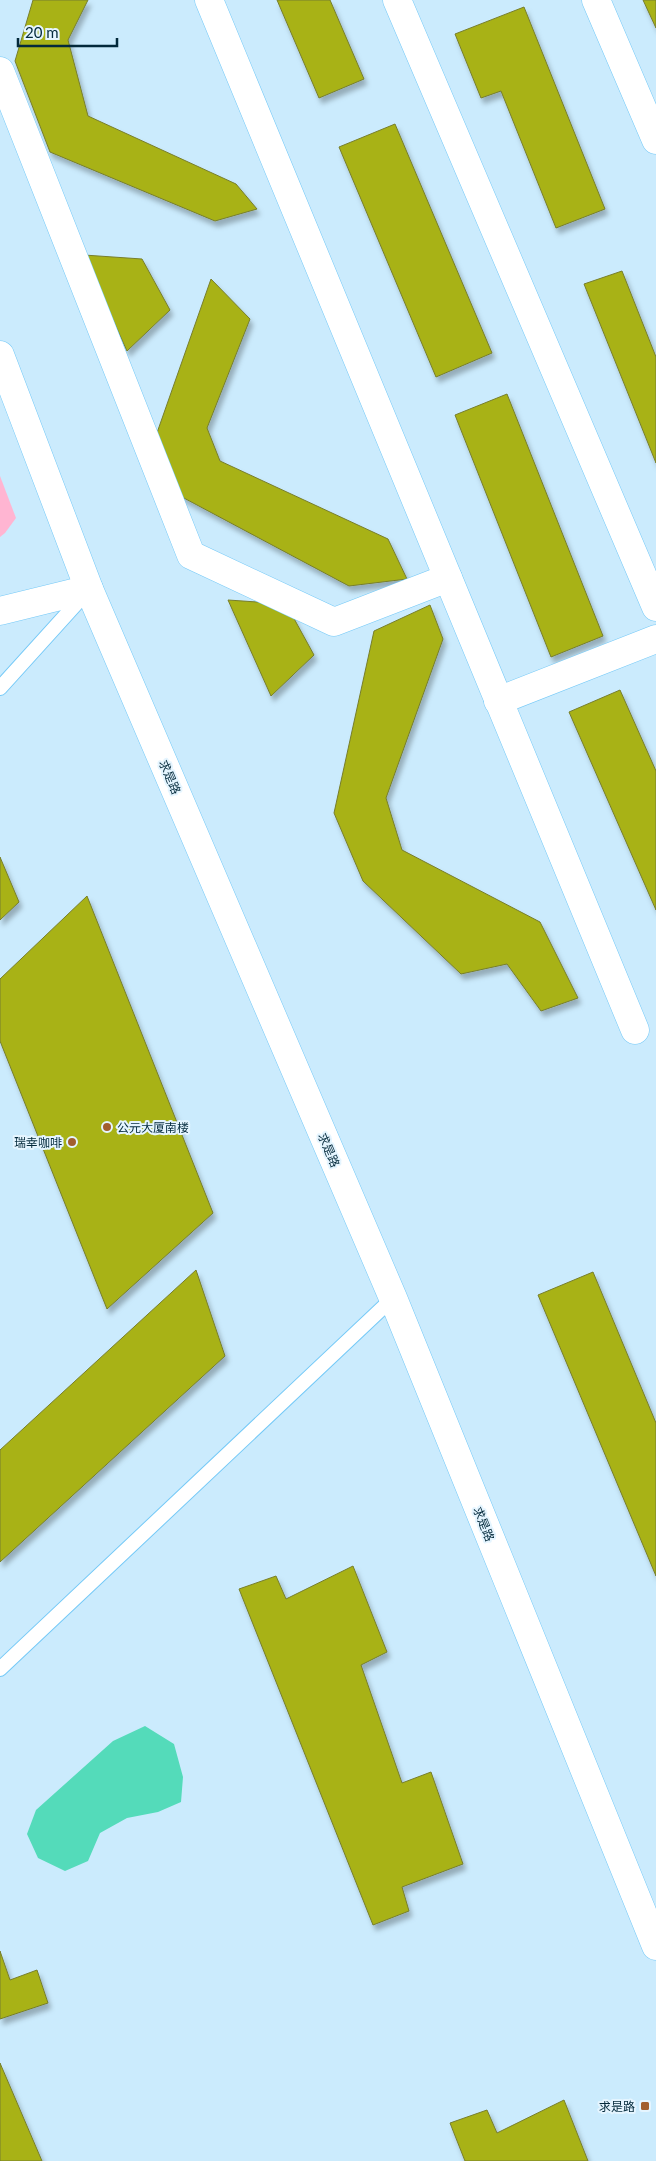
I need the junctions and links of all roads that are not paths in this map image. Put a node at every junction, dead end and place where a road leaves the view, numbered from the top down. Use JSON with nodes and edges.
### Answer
{"nodes":[{"id":1,"x":209,"y":0,"type":"edge"},
{"id":2,"x":397,"y":0,"type":"edge"},
{"id":3,"x":596,"y":0,"type":"edge"},
{"id":4,"x":0,"y":71,"type":"edge"},
{"id":5,"x":656,"y":140,"type":"edge"},
{"id":6,"x":0,"y":354,"type":"edge"},
{"id":7,"x":448,"y":578,"type":"junction"},
{"id":8,"x":89,"y":589,"type":"junction"},
{"id":9,"x":656,"y":607,"type":"edge"},
{"id":10,"x":0,"y":610,"type":"edge"},
{"id":11,"x":656,"y":639,"type":"edge"},
{"id":12,"x":0,"y":688,"type":"edge"},
{"id":13,"x":498,"y":700,"type":"junction"},
{"id":14,"x":635,"y":1030,"type":"dead end"},
{"id":15,"x":392,"y":1298,"type":"junction"},
{"id":16,"x":0,"y":1669,"type":"edge"},
{"id":17,"x":656,"y":1946,"type":"edge"}],
"edges":[{"from":1,"to":7,"type":"street"},
{"from":2,"to":9,"type":"street"},
{"from":3,"to":5,"type":"street"},
{"from":4,"to":7,"type":"street"},
{"from":6,"to":8,"type":"street","name":"求是路"},
{"from":7,"to":13,"type":"street"},
{"from":8,"to":10,"type":"street"},
{"from":8,"to":12,"type":"lane"},
{"from":8,"to":15,"type":"street","name":"求是路"},
{"from":11,"to":13,"type":"street"},
{"from":13,"to":14,"type":"street"},
{"from":15,"to":16,"type":"lane"},
{"from":15,"to":17,"type":"street","name":"求是路"}]}
